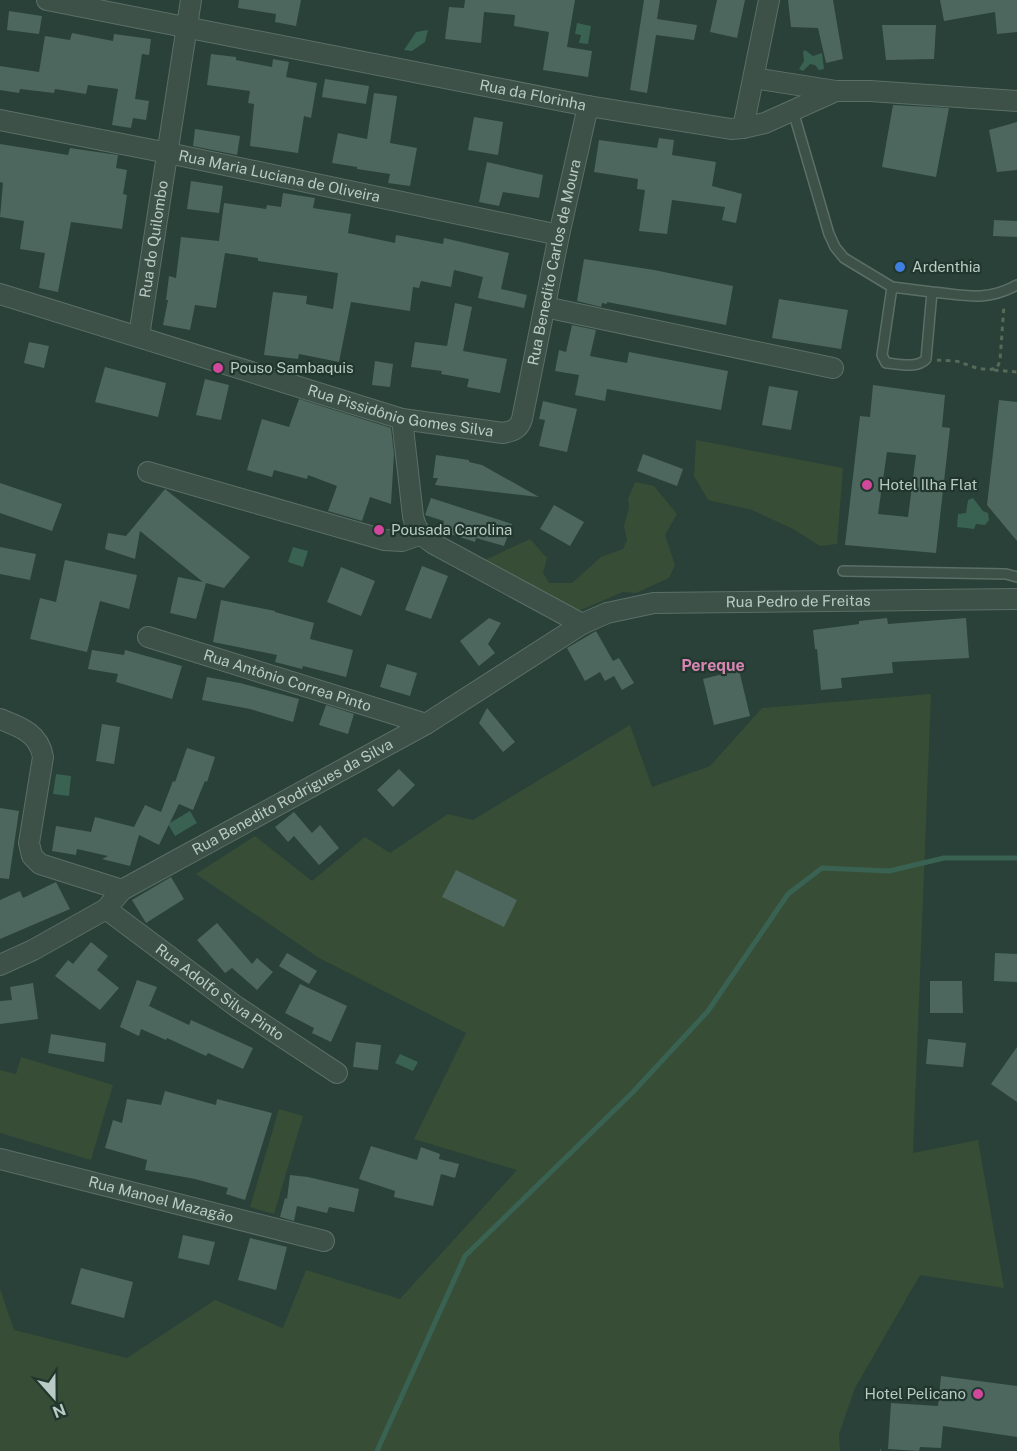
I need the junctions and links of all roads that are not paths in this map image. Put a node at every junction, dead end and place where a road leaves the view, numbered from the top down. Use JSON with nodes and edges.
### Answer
{"nodes":[{"id":1,"x":47,"y":0,"type":"edge"},
{"id":2,"x":191,"y":0,"type":"edge"},
{"id":3,"x":769,"y":0,"type":"edge"},
{"id":4,"x":187,"y":27,"type":"junction"},
{"id":5,"x":754,"y":78,"type":"junction"},
{"id":6,"x":836,"y":91,"type":"junction"},
{"id":7,"x":1017,"y":101,"type":"edge"},
{"id":8,"x":588,"y":106,"type":"junction"},
{"id":9,"x":793,"y":111,"type":"junction"},
{"id":10,"x":0,"y":120,"type":"edge"},
{"id":11,"x":743,"y":128,"type":"junction"},
{"id":12,"x":168,"y":153,"type":"junction"},
{"id":13,"x":559,"y":236,"type":"junction"},
{"id":14,"x":1017,"y":285,"type":"edge"},
{"id":15,"x":891,"y":287,"type":"junction"},
{"id":16,"x":932,"y":292,"type":"junction"},
{"id":17,"x":0,"y":294,"type":"edge"},
{"id":18,"x":545,"y":307,"type":"junction"},
{"id":19,"x":139,"y":336,"type":"junction"},
{"id":20,"x":832,"y":368,"type":"dead end"},
{"id":21,"x":402,"y":419,"type":"junction"},
{"id":22,"x":522,"y":419,"type":"joint"},
{"id":23,"x":148,"y":472,"type":"dead end"},
{"id":24,"x":419,"y":535,"type":"junction"},
{"id":25,"x":843,"y":571,"type":"dead end"},
{"id":26,"x":1017,"y":577,"type":"edge"},
{"id":27,"x":1017,"y":599,"type":"edge"},
{"id":28,"x":582,"y":624,"type":"junction"},
{"id":29,"x":148,"y":637,"type":"dead end"},
{"id":30,"x":0,"y":719,"type":"edge"},
{"id":31,"x":426,"y":724,"type":"junction"},
{"id":32,"x":122,"y":890,"type":"junction"},
{"id":33,"x":106,"y":909,"type":"junction"},
{"id":34,"x":3,"y":959,"type":"edge"},
{"id":35,"x":337,"y":1073,"type":"dead end"},
{"id":36,"x":0,"y":1159,"type":"edge"},
{"id":37,"x":324,"y":1241,"type":"dead end"}],
"edges":[{"from":1,"to":4,"type":"street","name":"Rua da Florinha"},
{"from":2,"to":4,"type":"street","name":"Rua do Quilombo"},
{"from":3,"to":5,"type":"street"},
{"from":4,"to":8,"type":"street","name":"Rua da Florinha"},
{"from":4,"to":12,"type":"street","name":"Rua do Quilombo"},
{"from":5,"to":6,"type":"street"},
{"from":5,"to":11,"type":"street"},
{"from":6,"to":7,"type":"street","name":"Rua da Florinha"},
{"from":6,"to":9,"type":"street","name":"Rua da Florinha"},
{"from":8,"to":11,"type":"street","name":"Rua da Florinha"},
{"from":8,"to":13,"type":"street","name":"Rua Benedito Carlos de Moura"},
{"from":9,"to":11,"type":"street","name":"Rua da Florinha"},
{"from":9,"to":15,"type":"lane"},
{"from":10,"to":12,"type":"street","name":"Rua Maria Luciana de Oliveira"},
{"from":12,"to":13,"type":"street","name":"Rua Maria Luciana de Oliveira"},
{"from":12,"to":19,"type":"street","name":"Rua do Quilombo"},
{"from":13,"to":18,"type":"street","name":"Rua Benedito Carlos de Moura"},
{"from":14,"to":16,"type":"lane"},
{"from":15,"to":16,"type":"lane"},
{"from":15,"to":16,"type":"lane"},
{"from":17,"to":19,"type":"street","name":"Rua Pissidônio Gomes Silva"},
{"from":18,"to":20,"type":"street"},
{"from":18,"to":22,"type":"street","name":"Rua Benedito Carlos de Moura"},
{"from":19,"to":21,"type":"street","name":"Rua Pissidônio Gomes Silva"},
{"from":21,"to":22,"type":"street","name":"Rua Pissidônio Gomes Silva"},
{"from":21,"to":24,"type":"street"},
{"from":23,"to":24,"type":"street"},
{"from":24,"to":28,"type":"street"},
{"from":25,"to":26,"type":"lane"},
{"from":27,"to":28,"type":"street","name":"Rua Pedro de Freitas"},
{"from":28,"to":31,"type":"street","name":"Rua Benedito Rodrigues da Silva"},
{"from":29,"to":31,"type":"street","name":"Rua Antônio Correa Pinto"},
{"from":30,"to":32,"type":"street"},
{"from":31,"to":32,"type":"street","name":"Rua Benedito Rodrigues da Silva"},
{"from":32,"to":33,"type":"street","name":"Rua Benedito Rodrigues da Silva"},
{"from":33,"to":34,"type":"street","name":"Rua Benedito Rodrigues da Silva"},
{"from":33,"to":35,"type":"street","name":"Rua Adolfo Silva Pinto"},
{"from":36,"to":37,"type":"street","name":"Rua Manoel Mazagão"}]}
